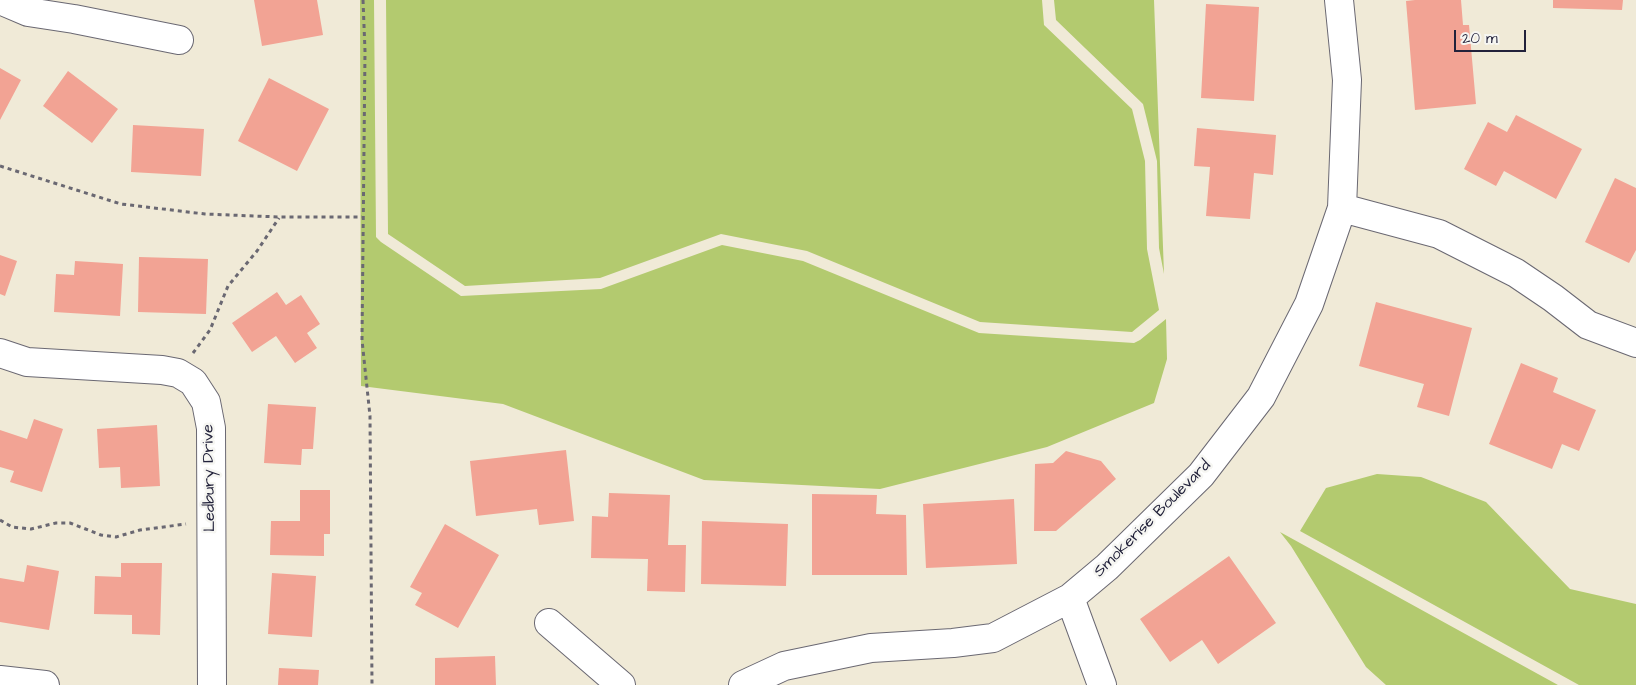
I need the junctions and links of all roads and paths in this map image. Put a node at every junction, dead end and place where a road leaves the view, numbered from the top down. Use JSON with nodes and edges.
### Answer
{"nodes":[{"id":1,"x":0,"y":0,"type":"edge"},
{"id":2,"x":363,"y":0,"type":"edge"},
{"id":3,"x":1339,"y":0,"type":"edge"},
{"id":4,"x":179,"y":40,"type":"dead end"},
{"id":5,"x":0,"y":166,"type":"edge"},
{"id":6,"x":1342,"y":208,"type":"junction"},
{"id":7,"x":279,"y":217,"type":"junction"},
{"id":8,"x":362,"y":217,"type":"junction"},
{"id":9,"x":1636,"y":342,"type":"edge"},
{"id":10,"x":0,"y":353,"type":"edge"},
{"id":11,"x":178,"y":373,"type":"junction"},
{"id":12,"x":0,"y":520,"type":"edge"},
{"id":13,"x":211,"y":521,"type":"junction"},
{"id":14,"x":1070,"y":598,"type":"junction"},
{"id":15,"x":548,"y":623,"type":"dead end"},
{"id":16,"x":0,"y":680,"type":"edge"},
{"id":17,"x":45,"y":685,"type":"edge"},
{"id":18,"x":212,"y":685,"type":"edge"},
{"id":19,"x":372,"y":685,"type":"edge"},
{"id":20,"x":621,"y":685,"type":"edge"},
{"id":21,"x":743,"y":685,"type":"edge"},
{"id":22,"x":1102,"y":685,"type":"edge"}],
"edges":[{"from":1,"to":4,"type":"street"},
{"from":2,"to":8,"type":"path"},
{"from":3,"to":6,"type":"street","name":"Smokerise Boulevard"},
{"from":5,"to":7,"type":"path"},
{"from":6,"to":9,"type":"street"},
{"from":6,"to":14,"type":"street","name":"Smokerise Boulevard"},
{"from":7,"to":8,"type":"path"},
{"from":7,"to":11,"type":"path"},
{"from":8,"to":19,"type":"path"},
{"from":10,"to":11,"type":"street"},
{"from":11,"to":13,"type":"street","name":"Ledbury Drive"},
{"from":12,"to":13,"type":"path"},
{"from":13,"to":18,"type":"street","name":"Ledbury Drive"},
{"from":14,"to":21,"type":"street","name":"Smokerise Boulevard"},
{"from":14,"to":22,"type":"street"},
{"from":15,"to":20,"type":"street"},
{"from":16,"to":17,"type":"street"}]}
